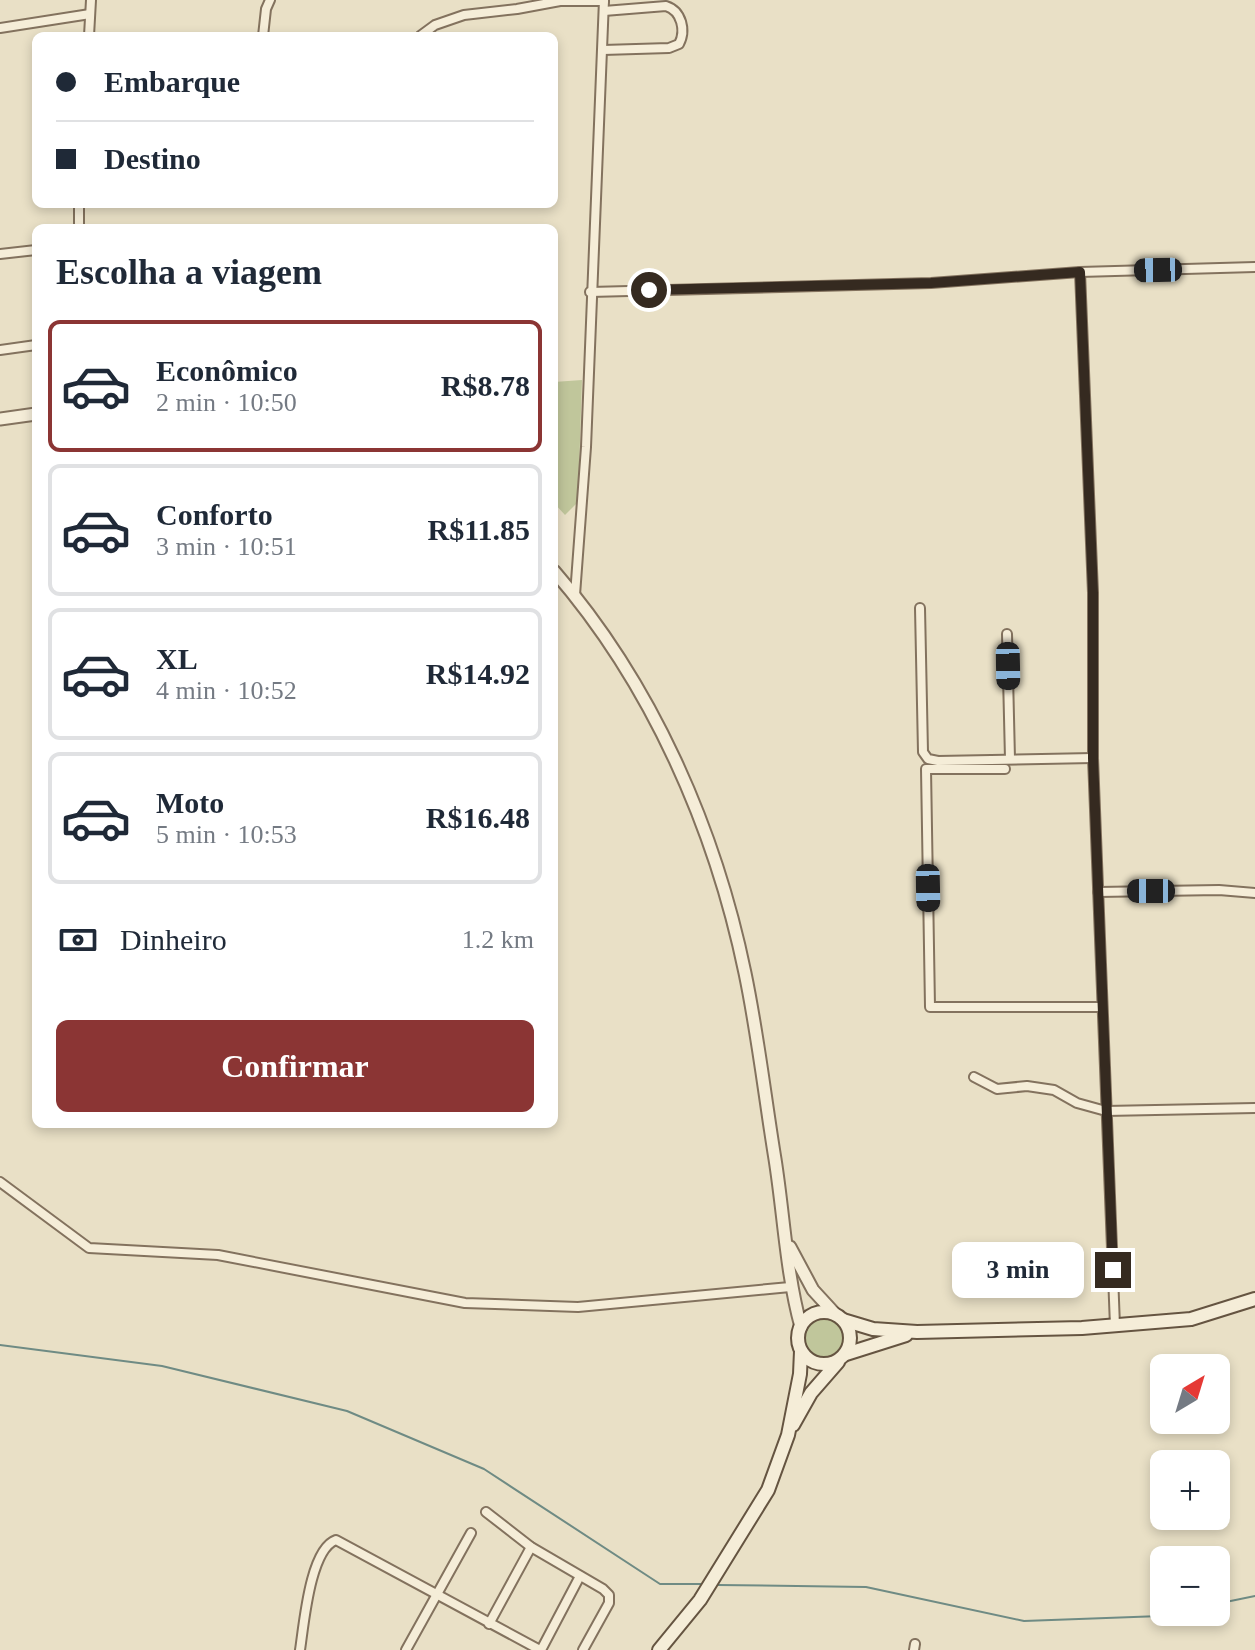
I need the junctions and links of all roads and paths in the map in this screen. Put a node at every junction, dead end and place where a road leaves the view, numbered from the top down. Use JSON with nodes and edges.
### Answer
{"nodes":[{"id":1,"x":91,"y":0,"type":"edge"},
{"id":2,"x":270,"y":0,"type":"edge"},
{"id":3,"x":604,"y":0,"type":"edge"},
{"id":4,"x":604,"y":11,"type":"junction"},
{"id":5,"x":90,"y":14,"type":"junction"},
{"id":6,"x":0,"y":28,"type":"edge"},
{"id":7,"x":89,"y":32,"type":"edge"},
{"id":8,"x":263,"y":32,"type":"edge"},
{"id":9,"x":425,"y":32,"type":"edge"},
{"id":10,"x":603,"y":50,"type":"junction"},
{"id":11,"x":32,"y":250,"type":"edge"},
{"id":12,"x":0,"y":254,"type":"edge"},
{"id":13,"x":1255,"y":267,"type":"edge"},
{"id":14,"x":1080,"y":272,"type":"junction"},
{"id":15,"x":590,"y":292,"type":"junction"},
{"id":16,"x":32,"y":346,"type":"edge"},
{"id":17,"x":0,"y":350,"type":"edge"},
{"id":18,"x":32,"y":415,"type":"edge"},
{"id":19,"x":0,"y":419,"type":"edge"},
{"id":20,"x":558,"y":576,"type":"edge"},
{"id":21,"x":575,"y":595,"type":"junction"},
{"id":22,"x":920,"y":608,"type":"dead end"},
{"id":23,"x":1007,"y":634,"type":"dead end"},
{"id":24,"x":1093,"y":758,"type":"junction"},
{"id":25,"x":1010,"y":759,"type":"junction"},
{"id":26,"x":1005,"y":769,"type":"dead end"},
{"id":27,"x":1098,"y":892,"type":"junction"},
{"id":28,"x":1255,"y":893,"type":"edge"},
{"id":29,"x":1102,"y":1007,"type":"junction"},
{"id":30,"x":974,"y":1077,"type":"dead end"},
{"id":31,"x":1255,"y":1108,"type":"edge"},
{"id":32,"x":1106,"y":1111,"type":"junction"},
{"id":33,"x":0,"y":1182,"type":"edge"},
{"id":34,"x":786,"y":1239,"type":"junction"},
{"id":35,"x":806,"y":1279,"type":"junction"},
{"id":36,"x":790,"y":1287,"type":"junction"},
{"id":37,"x":1255,"y":1299,"type":"edge"},
{"id":38,"x":840,"y":1318,"type":"junction"},
{"id":39,"x":1115,"y":1326,"type":"junction"},
{"id":40,"x":801,"y":1327,"type":"junction"},
{"id":41,"x":917,"y":1332,"type":"junction"},
{"id":42,"x":801,"y":1351,"type":"junction"},
{"id":43,"x":843,"y":1357,"type":"junction"},
{"id":44,"x":788,"y":1435,"type":"junction"},
{"id":45,"x":486,"y":1512,"type":"dead end"},
{"id":46,"x":471,"y":1533,"type":"dead end"},
{"id":47,"x":531,"y":1547,"type":"junction"},
{"id":48,"x":580,"y":1576,"type":"junction"},
{"id":49,"x":437,"y":1596,"type":"junction"},
{"id":50,"x":489,"y":1624,"type":"junction"},
{"id":51,"x":300,"y":1650,"type":"edge"},
{"id":52,"x":406,"y":1650,"type":"edge"},
{"id":53,"x":540,"y":1650,"type":"edge"},
{"id":54,"x":583,"y":1650,"type":"edge"},
{"id":55,"x":659,"y":1650,"type":"edge"}],
"edges":[{"from":1,"to":5,"type":"street"},
{"from":2,"to":8,"type":"street"},
{"from":3,"to":4,"type":"street"},
{"from":3,"to":9,"type":"street"},
{"from":4,"to":10,"type":"street"},
{"from":4,"to":10,"type":"street"},
{"from":5,"to":6,"type":"street"},
{"from":5,"to":7,"type":"street"},
{"from":10,"to":15,"type":"street"},
{"from":11,"to":12,"type":"street"},
{"from":13,"to":14,"type":"street"},
{"from":14,"to":15,"type":"street"},
{"from":14,"to":24,"type":"street"},
{"from":15,"to":21,"type":"street"},
{"from":16,"to":17,"type":"street"},
{"from":18,"to":19,"type":"street"},
{"from":20,"to":21,"type":"street"},
{"from":21,"to":34,"type":"street"},
{"from":22,"to":25,"type":"street"},
{"from":23,"to":25,"type":"street"},
{"from":24,"to":25,"type":"street"},
{"from":24,"to":27,"type":"street"},
{"from":26,"to":29,"type":"street"},
{"from":27,"to":28,"type":"street"},
{"from":27,"to":29,"type":"street"},
{"from":29,"to":32,"type":"street"},
{"from":30,"to":32,"type":"street"},
{"from":31,"to":32,"type":"street"},
{"from":32,"to":39,"type":"street"},
{"from":33,"to":36,"type":"street"},
{"from":34,"to":35,"type":"street"},
{"from":34,"to":36,"type":"street"},
{"from":35,"to":36,"type":"street"},
{"from":35,"to":38,"type":"street"},
{"from":36,"to":40,"type":"street"},
{"from":37,"to":39,"type":"main road"},
{"from":38,"to":40,"type":"main road"},
{"from":38,"to":41,"type":"main road"},
{"from":38,"to":43,"type":"main road"},
{"from":39,"to":41,"type":"main road"},
{"from":40,"to":42,"type":"main road"},
{"from":41,"to":43,"type":"main road"},
{"from":42,"to":43,"type":"main road"},
{"from":42,"to":44,"type":"main road"},
{"from":43,"to":44,"type":"main road"},
{"from":44,"to":55,"type":"main road"},
{"from":45,"to":47,"type":"street"},
{"from":46,"to":49,"type":"street"},
{"from":47,"to":48,"type":"street"},
{"from":47,"to":50,"type":"street"},
{"from":48,"to":53,"type":"street"},
{"from":48,"to":54,"type":"street"},
{"from":49,"to":50,"type":"street"},
{"from":49,"to":51,"type":"street"},
{"from":49,"to":52,"type":"street"},
{"from":50,"to":53,"type":"street"}]}
